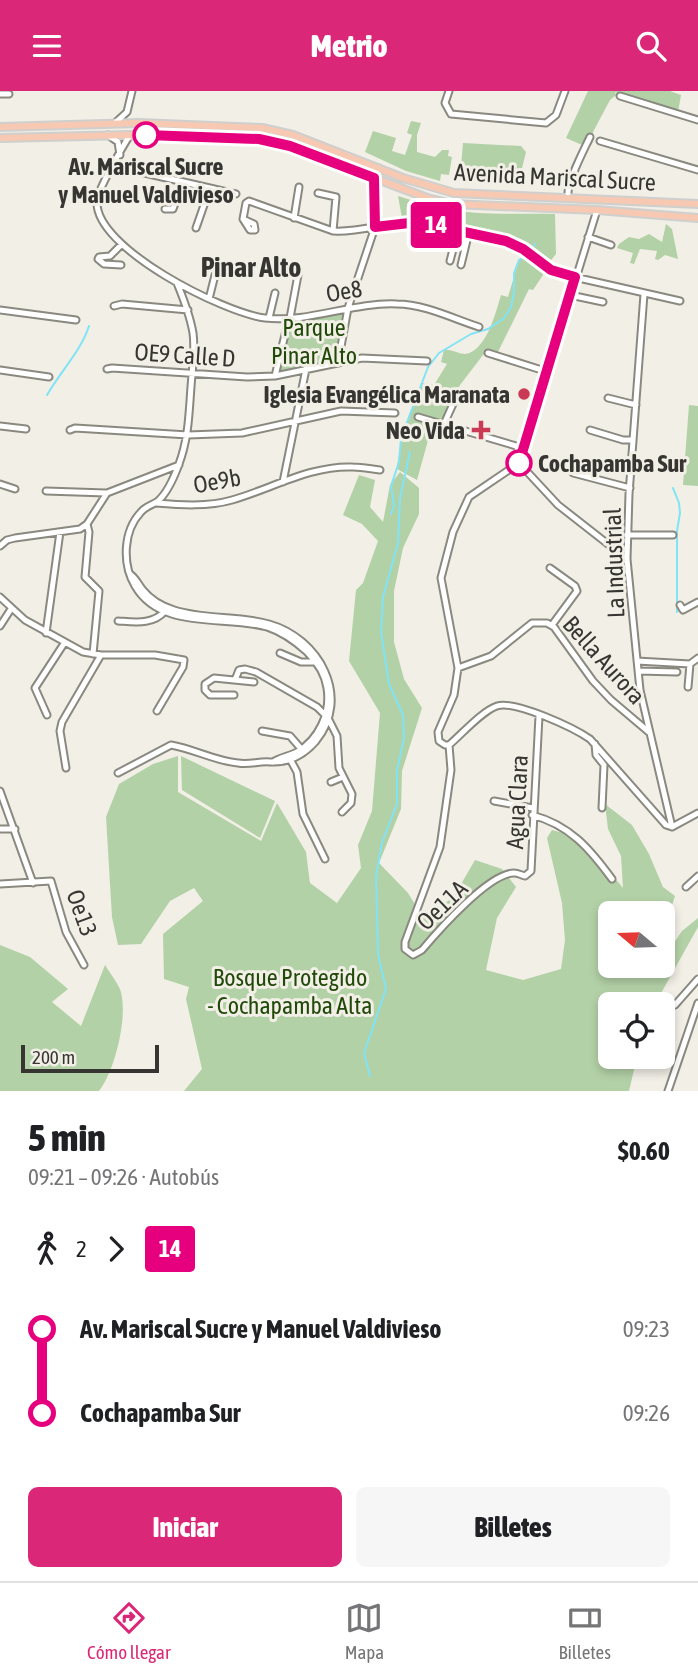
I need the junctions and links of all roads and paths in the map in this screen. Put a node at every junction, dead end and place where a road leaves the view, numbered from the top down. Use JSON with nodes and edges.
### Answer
{"nodes":[{"id":1,"x":132,"y":91,"type":"edge"},
{"id":2,"x":449,"y":91,"type":"edge"},
{"id":3,"x":565,"y":91,"type":"edge"},
{"id":4,"x":0,"y":94,"type":"edge"},
{"id":5,"x":9,"y":94,"type":"dead end"},
{"id":6,"x":621,"y":96,"type":"dead end"},
{"id":7,"x":130,"y":105,"type":"junction"},
{"id":8,"x":698,"y":120,"type":"edge"},
{"id":9,"x":138,"y":123,"type":"junction"},
{"id":10,"x":112,"y":124,"type":"junction"},
{"id":11,"x":185,"y":125,"type":"junction"},
{"id":12,"x":0,"y":127,"type":"edge"},
{"id":13,"x":108,"y":135,"type":"junction"},
{"id":14,"x":130,"y":135,"type":"junction"},
{"id":15,"x":184,"y":136,"type":"junction"},
{"id":16,"x":590,"y":137,"type":"dead end"},
{"id":17,"x":0,"y":138,"type":"edge"},
{"id":18,"x":600,"y":141,"type":"dead end"},
{"id":19,"x":120,"y":155,"type":"junction"},
{"id":20,"x":114,"y":166,"type":"junction"},
{"id":21,"x":378,"y":168,"type":"junction"},
{"id":22,"x":698,"y":170,"type":"edge"},
{"id":23,"x":374,"y":178,"type":"junction"},
{"id":24,"x":183,"y":182,"type":"junction"},
{"id":25,"x":299,"y":187,"type":"dead end"},
{"id":26,"x":210,"y":188,"type":"junction"},
{"id":27,"x":318,"y":193,"type":"dead end"},
{"id":28,"x":568,"y":193,"type":"dead end"},
{"id":29,"x":236,"y":194,"type":"dead end"},
{"id":30,"x":698,"y":204,"type":"edge"},
{"id":31,"x":165,"y":209,"type":"dead end"},
{"id":32,"x":597,"y":210,"type":"junction"},
{"id":33,"x":294,"y":218,"type":"junction"},
{"id":34,"x":698,"y":218,"type":"edge"},
{"id":35,"x":243,"y":219,"type":"dead end"},
{"id":36,"x":375,"y":227,"type":"junction"},
{"id":37,"x":196,"y":228,"type":"dead end"},
{"id":38,"x":458,"y":230,"type":"junction"},
{"id":39,"x":333,"y":231,"type":"junction"},
{"id":40,"x":469,"y":232,"type":"junction"},
{"id":41,"x":588,"y":237,"type":"junction"},
{"id":42,"x":122,"y":244,"type":"junction"},
{"id":43,"x":611,"y":245,"type":"dead end"},
{"id":44,"x":450,"y":261,"type":"dead end"},
{"id":45,"x":218,"y":263,"type":"dead end"},
{"id":46,"x":121,"y":265,"type":"dead end"},
{"id":47,"x":461,"y":265,"type":"dead end"},
{"id":48,"x":298,"y":275,"type":"dead end"},
{"id":49,"x":575,"y":277,"type":"junction"},
{"id":50,"x":177,"y":283,"type":"junction"},
{"id":51,"x":275,"y":293,"type":"dead end"},
{"id":52,"x":644,"y":294,"type":"junction"},
{"id":53,"x":570,"y":295,"type":"junction"},
{"id":54,"x":209,"y":299,"type":"junction"},
{"id":55,"x":680,"y":301,"type":"dead end"},
{"id":56,"x":603,"y":302,"type":"dead end"},
{"id":57,"x":114,"y":306,"type":"dead end"},
{"id":58,"x":348,"y":308,"type":"junction"},
{"id":59,"x":0,"y":310,"type":"edge"},
{"id":60,"x":188,"y":310,"type":"junction"},
{"id":61,"x":269,"y":318,"type":"junction"},
{"id":62,"x":290,"y":318,"type":"junction"},
{"id":63,"x":76,"y":320,"type":"dead end"},
{"id":64,"x":479,"y":327,"type":"dead end"},
{"id":65,"x":488,"y":352,"type":"dead end"},
{"id":66,"x":427,"y":361,"type":"dead end"},
{"id":67,"x":338,"y":363,"type":"junction"},
{"id":68,"x":107,"y":369,"type":"dead end"},
{"id":69,"x":306,"y":369,"type":"junction"},
{"id":70,"x":0,"y":370,"type":"edge"},
{"id":71,"x":192,"y":372,"type":"junction"},
{"id":72,"x":548,"y":372,"type":"junction"},
{"id":73,"x":275,"y":376,"type":"junction"},
{"id":74,"x":49,"y":377,"type":"dead end"},
{"id":75,"x":458,"y":393,"type":"dead end"},
{"id":76,"x":608,"y":398,"type":"dead end"},
{"id":77,"x":636,"y":405,"type":"junction"},
{"id":78,"x":395,"y":413,"type":"dead end"},
{"id":79,"x":418,"y":417,"type":"dead end"},
{"id":80,"x":294,"y":422,"type":"junction"},
{"id":81,"x":444,"y":424,"type":"junction"},
{"id":82,"x":0,"y":426,"type":"edge"},
{"id":83,"x":26,"y":429,"type":"dead end"},
{"id":84,"x":70,"y":430,"type":"dead end"},
{"id":85,"x":590,"y":430,"type":"dead end"},
{"id":86,"x":188,"y":435,"type":"junction"},
{"id":87,"x":633,"y":440,"type":"junction"},
{"id":88,"x":523,"y":448,"type":"junction"},
{"id":89,"x":519,"y":463,"type":"junction"},
{"id":90,"x":179,"y":465,"type":"junction"},
{"id":91,"x":380,"y":470,"type":"dead end"},
{"id":92,"x":573,"y":473,"type":"dead end"},
{"id":93,"x":283,"y":482,"type":"junction"},
{"id":94,"x":0,"y":484,"type":"edge"},
{"id":95,"x":15,"y":488,"type":"dead end"},
{"id":96,"x":630,"y":488,"type":"junction"},
{"id":97,"x":46,"y":491,"type":"dead end"},
{"id":98,"x":107,"y":493,"type":"junction"},
{"id":99,"x":156,"y":503,"type":"junction"},
{"id":100,"x":87,"y":524,"type":"junction"},
{"id":101,"x":60,"y":532,"type":"junction"},
{"id":102,"x":627,"y":535,"type":"junction"},
{"id":103,"x":673,"y":535,"type":"dead end"},
{"id":104,"x":0,"y":546,"type":"edge"},
{"id":105,"x":627,"y":559,"type":"junction"},
{"id":106,"x":550,"y":568,"type":"dead end"},
{"id":107,"x":130,"y":574,"type":"junction"},
{"id":108,"x":0,"y":597,"type":"edge"},
{"id":109,"x":698,"y":602,"type":"edge"},
{"id":110,"x":680,"y":605,"type":"dead end"},
{"id":111,"x":11,"y":609,"type":"junction"},
{"id":112,"x":165,"y":611,"type":"junction"},
{"id":113,"x":226,"y":620,"type":"junction"},
{"id":114,"x":118,"y":621,"type":"dead end"},
{"id":115,"x":552,"y":625,"type":"junction"},
{"id":116,"x":0,"y":626,"type":"edge"},
{"id":117,"x":46,"y":633,"type":"junction"},
{"id":118,"x":65,"y":642,"type":"junction"},
{"id":119,"x":279,"y":653,"type":"dead end"},
{"id":120,"x":93,"y":654,"type":"junction"},
{"id":121,"x":101,"y":655,"type":"junction"},
{"id":122,"x":698,"y":658,"type":"edge"},
{"id":123,"x":318,"y":661,"type":"junction"},
{"id":124,"x":637,"y":661,"type":"junction"},
{"id":125,"x":690,"y":664,"type":"junction"},
{"id":126,"x":458,"y":668,"type":"junction"},
{"id":127,"x":638,"y":671,"type":"junction"},
{"id":128,"x":677,"y":672,"type":"dead end"},
{"id":129,"x":236,"y":680,"type":"junction"},
{"id":130,"x":254,"y":682,"type":"dead end"},
{"id":131,"x":688,"y":687,"type":"dead end"},
{"id":132,"x":234,"y":695,"type":"dead end"},
{"id":133,"x":157,"y":711,"type":"dead end"},
{"id":134,"x":47,"y":715,"type":"dead end"},
{"id":135,"x":327,"y":716,"type":"junction"},
{"id":136,"x":539,"y":716,"type":"junction"},
{"id":137,"x":262,"y":731,"type":"dead end"},
{"id":138,"x":650,"y":733,"type":"junction"},
{"id":139,"x":595,"y":744,"type":"junction"},
{"id":140,"x":449,"y":745,"type":"junction"},
{"id":141,"x":302,"y":750,"type":"junction"},
{"id":142,"x":289,"y":758,"type":"junction"},
{"id":143,"x":66,"y":768,"type":"dead end"},
{"id":144,"x":118,"y":773,"type":"dead end"},
{"id":145,"x":343,"y":778,"type":"junction"},
{"id":146,"x":331,"y":782,"type":"dead end"},
{"id":147,"x":0,"y":791,"type":"edge"},
{"id":148,"x":494,"y":801,"type":"dead end"},
{"id":149,"x":602,"y":808,"type":"dead end"},
{"id":150,"x":342,"y":812,"type":"dead end"},
{"id":151,"x":533,"y":812,"type":"junction"},
{"id":152,"x":698,"y":813,"type":"edge"},
{"id":153,"x":672,"y":827,"type":"junction"},
{"id":154,"x":0,"y":829,"type":"edge"},
{"id":155,"x":15,"y":829,"type":"junction"},
{"id":156,"x":326,"y":859,"type":"dead end"},
{"id":157,"x":514,"y":873,"type":"joint"},
{"id":158,"x":698,"y":876,"type":"edge"},
{"id":159,"x":612,"y":879,"type":"dead end"},
{"id":160,"x":33,"y":883,"type":"junction"},
{"id":161,"x":0,"y":884,"type":"edge"},
{"id":162,"x":686,"y":887,"type":"dead end"},
{"id":163,"x":84,"y":965,"type":"dead end"},
{"id":164,"x":698,"y":979,"type":"edge"},
{"id":165,"x":698,"y":1003,"type":"edge"},
{"id":166,"x":675,"y":1005,"type":"dead end"},
{"id":167,"x":668,"y":1091,"type":"edge"}],
"edges":[{"from":1,"to":7,"type":"street"},
{"from":2,"to":3,"type":"street"},
{"from":4,"to":5,"type":"street"},
{"from":6,"to":8,"type":"street"},
{"from":7,"to":9,"type":"street"},
{"from":7,"to":10,"type":"street"},
{"from":9,"to":10,"type":"main road","name":"Avenida Mariscal Sucre"},
{"from":9,"to":11,"type":"main road","name":"Avenida Mariscal Sucre"},
{"from":10,"to":12,"type":"main road","name":"Avenida Mariscal Sucre"},
{"from":11,"to":15,"type":"main road"},
{"from":11,"to":21,"type":"main road","name":"Avenida Mariscal Sucre"},
{"from":13,"to":14,"type":"main road","name":"Avenida Mariscal Sucre"},
{"from":13,"to":17,"type":"main road","name":"Avenida Mariscal Sucre"},
{"from":13,"to":19,"type":"street"},
{"from":14,"to":15,"type":"main road","name":"Avenida Mariscal Sucre"},
{"from":14,"to":19,"type":"street"},
{"from":15,"to":23,"type":"main road","name":"Avenida Mariscal Sucre"},
{"from":16,"to":28,"type":"street"},
{"from":18,"to":22,"type":"street"},
{"from":19,"to":20,"type":"street"},
{"from":20,"to":24,"type":"street"},
{"from":20,"to":42,"type":"street","name":"Oe8"},
{"from":21,"to":23,"type":"street"},
{"from":21,"to":30,"type":"main road","name":"Avenida Mariscal Sucre"},
{"from":23,"to":32,"type":"main road","name":"Avenida Mariscal Sucre"},
{"from":23,"to":36,"type":"street"},
{"from":24,"to":26,"type":"street"},
{"from":24,"to":31,"type":"street"},
{"from":25,"to":33,"type":"street"},
{"from":26,"to":29,"type":"street"},
{"from":26,"to":37,"type":"street"},
{"from":27,"to":39,"type":"street"},
{"from":32,"to":34,"type":"main road","name":"Avenida Mariscal Sucre"},
{"from":32,"to":41,"type":"street"},
{"from":33,"to":35,"type":"street"},
{"from":33,"to":39,"type":"street"},
{"from":36,"to":38,"type":"street"},
{"from":36,"to":39,"type":"street"},
{"from":36,"to":58,"type":"street"},
{"from":38,"to":40,"type":"street"},
{"from":38,"to":44,"type":"street"},
{"from":40,"to":47,"type":"street"},
{"from":40,"to":49,"type":"street"},
{"from":41,"to":43,"type":"street"},
{"from":41,"to":49,"type":"street"},
{"from":42,"to":46,"type":"street"},
{"from":42,"to":50,"type":"street","name":"Oe8"},
{"from":45,"to":54,"type":"street"},
{"from":48,"to":62,"type":"street"},
{"from":49,"to":52,"type":"street"},
{"from":49,"to":53,"type":"street"},
{"from":50,"to":54,"type":"street","name":"Oe8"},
{"from":50,"to":60,"type":"street"},
{"from":51,"to":61,"type":"street"},
{"from":52,"to":55,"type":"street"},
{"from":52,"to":77,"type":"street","name":"La Industrial"},
{"from":53,"to":56,"type":"street"},
{"from":53,"to":72,"type":"street"},
{"from":54,"to":61,"type":"street","name":"Oe8"},
{"from":57,"to":60,"type":"street"},
{"from":58,"to":62,"type":"street","name":"Oe8"},
{"from":58,"to":64,"type":"street","name":"Oe8"},
{"from":58,"to":67,"type":"street"},
{"from":59,"to":63,"type":"street"},
{"from":60,"to":71,"type":"street"},
{"from":61,"to":62,"type":"street","name":"Oe8"},
{"from":62,"to":73,"type":"street"},
{"from":65,"to":72,"type":"street"},
{"from":66,"to":67,"type":"street","name":"OE9 Calle D"},
{"from":67,"to":69,"type":"street","name":"OE9 Calle D"},
{"from":68,"to":71,"type":"street","name":"OE9 Calle D"},
{"from":69,"to":73,"type":"street","name":"OE9 Calle D"},
{"from":69,"to":80,"type":"street"},
{"from":70,"to":74,"type":"street"},
{"from":71,"to":73,"type":"street","name":"OE9 Calle D"},
{"from":71,"to":86,"type":"street"},
{"from":72,"to":88,"type":"street"},
{"from":75,"to":81,"type":"street"},
{"from":76,"to":77,"type":"street"},
{"from":77,"to":87,"type":"street","name":"La Industrial"},
{"from":78,"to":80,"type":"street"},
{"from":79,"to":81,"type":"street"},
{"from":80,"to":86,"type":"street"},
{"from":80,"to":93,"type":"street"},
{"from":81,"to":88,"type":"street"},
{"from":82,"to":83,"type":"street"},
{"from":84,"to":86,"type":"street"},
{"from":85,"to":87,"type":"street"},
{"from":86,"to":90,"type":"street"},
{"from":87,"to":96,"type":"street","name":"La Industrial"},
{"from":88,"to":89,"type":"street"},
{"from":89,"to":105,"type":"street"},
{"from":89,"to":126,"type":"street"},
{"from":90,"to":98,"type":"street"},
{"from":90,"to":99,"type":"street"},
{"from":91,"to":93,"type":"street"},
{"from":92,"to":96,"type":"street"},
{"from":93,"to":99,"type":"street","name":"Oe9b"},
{"from":94,"to":95,"type":"street"},
{"from":96,"to":102,"type":"street","name":"La Industrial"},
{"from":97,"to":98,"type":"street"},
{"from":98,"to":100,"type":"street"},
{"from":99,"to":107,"type":"street"},
{"from":100,"to":101,"type":"street"},
{"from":100,"to":120,"type":"street"},
{"from":101,"to":104,"type":"street"},
{"from":101,"to":117,"type":"street"},
{"from":102,"to":103,"type":"street"},
{"from":102,"to":105,"type":"street","name":"La Industrial"},
{"from":105,"to":124,"type":"street","name":"La Industrial"},
{"from":106,"to":115,"type":"street"},
{"from":107,"to":112,"type":"street"},
{"from":107,"to":113,"type":"street"},
{"from":108,"to":111,"type":"street"},
{"from":109,"to":110,"type":"street"},
{"from":111,"to":116,"type":"street"},
{"from":111,"to":117,"type":"street"},
{"from":112,"to":113,"type":"street"},
{"from":112,"to":114,"type":"street"},
{"from":113,"to":123,"type":"street"},
{"from":115,"to":126,"type":"street","name":"Bella Aurora"},
{"from":115,"to":138,"type":"street","name":"Bella Aurora"},
{"from":117,"to":118,"type":"street"},
{"from":118,"to":120,"type":"street"},
{"from":118,"to":134,"type":"street"},
{"from":119,"to":123,"type":"street"},
{"from":120,"to":121,"type":"street"},
{"from":121,"to":133,"type":"street"},
{"from":121,"to":143,"type":"street"},
{"from":122,"to":125,"type":"street"},
{"from":123,"to":135,"type":"street"},
{"from":124,"to":125,"type":"street"},
{"from":124,"to":127,"type":"street","name":"La Industrial"},
{"from":125,"to":131,"type":"street"},
{"from":126,"to":140,"type":"street"},
{"from":127,"to":128,"type":"street"},
{"from":127,"to":138,"type":"street","name":"La Industrial"},
{"from":129,"to":130,"type":"street"},
{"from":129,"to":132,"type":"street"},
{"from":129,"to":135,"type":"street"},
{"from":135,"to":141,"type":"street"},
{"from":135,"to":145,"type":"street"},
{"from":136,"to":139,"type":"street"},
{"from":136,"to":140,"type":"street"},
{"from":136,"to":151,"type":"street","name":"Agua Clara"},
{"from":137,"to":141,"type":"street"},
{"from":138,"to":153,"type":"street","name":"La Industrial"},
{"from":139,"to":149,"type":"street"},
{"from":139,"to":153,"type":"street"},
{"from":140,"to":157,"type":"street","name":"Oe11A"},
{"from":141,"to":142,"type":"street"},
{"from":142,"to":144,"type":"street"},
{"from":142,"to":156,"type":"street"},
{"from":145,"to":146,"type":"street"},
{"from":145,"to":150,"type":"street"},
{"from":147,"to":155,"type":"street"},
{"from":148,"to":151,"type":"street"},
{"from":151,"to":157,"type":"street","name":"Agua Clara"},
{"from":151,"to":159,"type":"street"},
{"from":152,"to":153,"type":"street"},
{"from":154,"to":155,"type":"street"},
{"from":155,"to":160,"type":"street"},
{"from":158,"to":162,"type":"street"},
{"from":160,"to":161,"type":"street","name":"Oe13"},
{"from":160,"to":163,"type":"street","name":"Oe13"},
{"from":164,"to":166,"type":"street"},
{"from":165,"to":167,"type":"street"}]}
